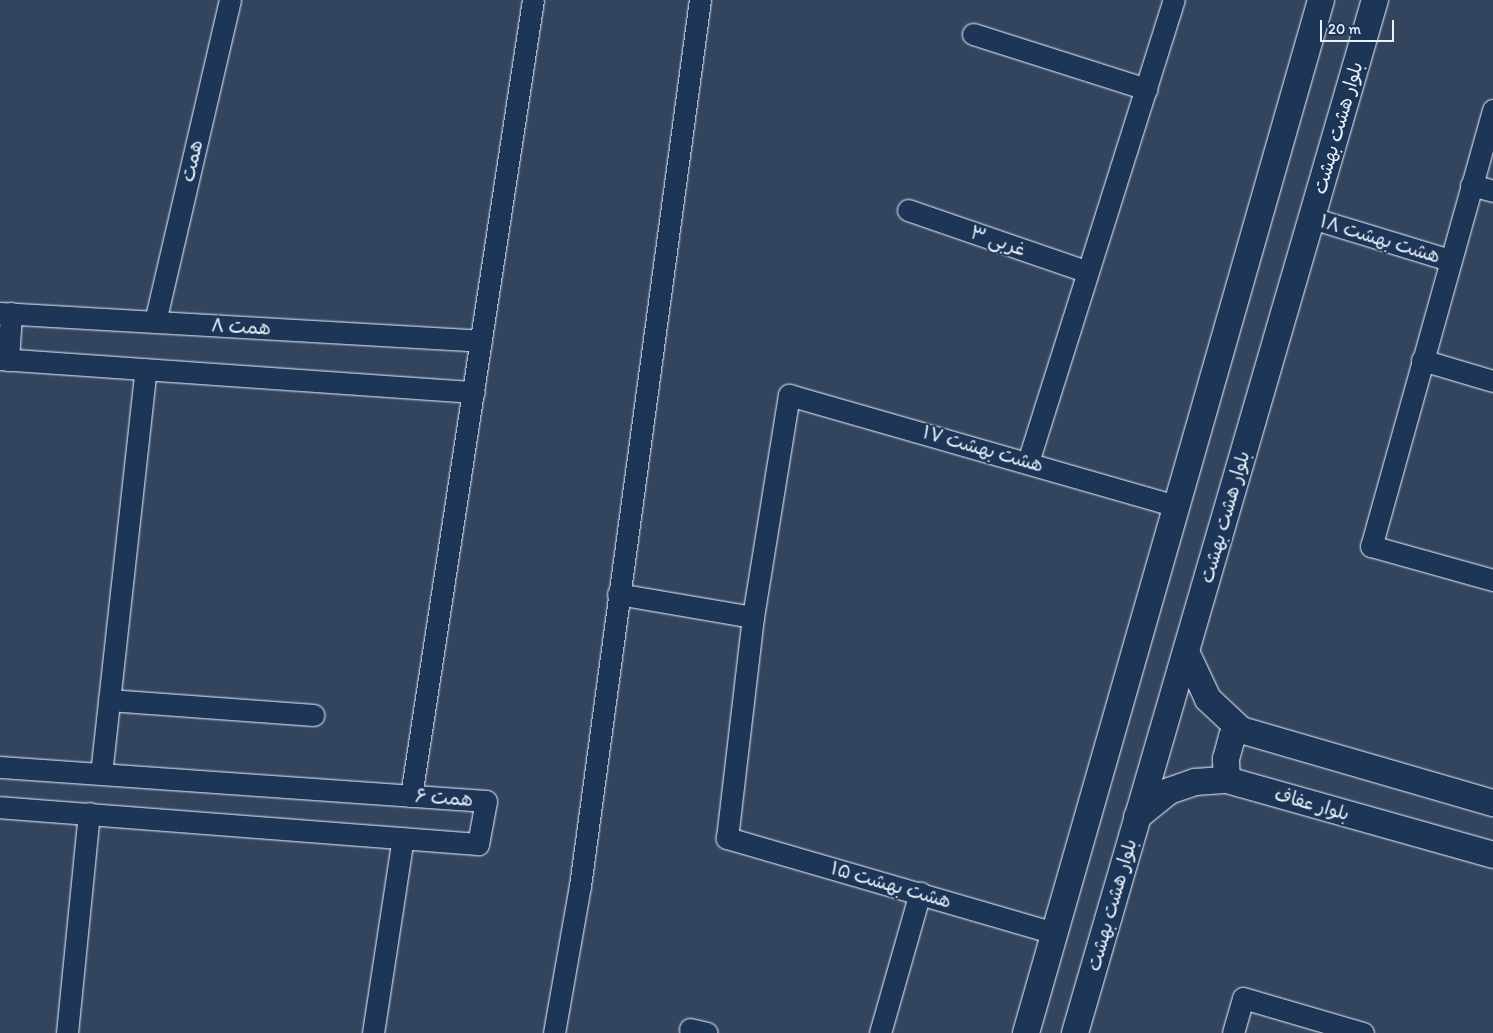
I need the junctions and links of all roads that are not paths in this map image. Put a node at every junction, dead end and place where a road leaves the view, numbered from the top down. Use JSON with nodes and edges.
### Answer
{"nodes":[{"id":1,"x":230,"y":0,"type":"edge"},
{"id":2,"x":533,"y":0,"type":"edge"},
{"id":3,"x":700,"y":0,"type":"edge"},
{"id":4,"x":1174,"y":0,"type":"edge"},
{"id":5,"x":1321,"y":0,"type":"edge"},
{"id":6,"x":1375,"y":0,"type":"edge"},
{"id":7,"x":973,"y":34,"type":"dead end"},
{"id":8,"x":1146,"y":88,"type":"junction"},
{"id":9,"x":1493,"y":110,"type":"edge"},
{"id":10,"x":1471,"y":185,"type":"junction"},
{"id":11,"x":1493,"y":191,"type":"edge"},
{"id":12,"x":908,"y":210,"type":"dead end"},
{"id":13,"x":1312,"y":218,"type":"junction"},
{"id":14,"x":1449,"y":260,"type":"junction"},
{"id":15,"x":1088,"y":272,"type":"junction"},
{"id":16,"x":6,"y":313,"type":"edge"},
{"id":17,"x":154,"y":322,"type":"junction"},
{"id":18,"x":481,"y":341,"type":"junction"},
{"id":19,"x":4,"y":359,"type":"edge"},
{"id":20,"x":1422,"y":360,"type":"junction"},
{"id":21,"x":146,"y":369,"type":"junction"},
{"id":22,"x":1493,"y":381,"type":"edge"},
{"id":23,"x":474,"y":392,"type":"junction"},
{"id":24,"x":1028,"y":462,"type":"junction"},
{"id":25,"x":1176,"y":506,"type":"junction"},
{"id":26,"x":1493,"y":580,"type":"edge"},
{"id":27,"x":618,"y":594,"type":"junction"},
{"id":28,"x":753,"y":617,"type":"junction"},
{"id":29,"x":1186,"y":652,"type":"junction"},
{"id":30,"x":109,"y":700,"type":"junction"},
{"id":31,"x":313,"y":715,"type":"dead end"},
{"id":32,"x":1241,"y":730,"type":"junction"},
{"id":33,"x":0,"y":767,"type":"edge"},
{"id":34,"x":100,"y":774,"type":"junction"},
{"id":35,"x":1227,"y":780,"type":"junction"},
{"id":36,"x":411,"y":796,"type":"junction"},
{"id":37,"x":1493,"y":803,"type":"edge"},
{"id":38,"x":0,"y":807,"type":"edge"},
{"id":39,"x":89,"y":812,"type":"junction"},
{"id":40,"x":1137,"y":817,"type":"junction"},
{"id":41,"x":403,"y":838,"type":"junction"},
{"id":42,"x":1493,"y":855,"type":"edge"},
{"id":43,"x":920,"y":893,"type":"junction"},
{"id":44,"x":1054,"y":934,"type":"junction"},
{"id":45,"x":67,"y":1033,"type":"edge"},
{"id":46,"x":373,"y":1033,"type":"edge"},
{"id":47,"x":554,"y":1033,"type":"edge"},
{"id":48,"x":880,"y":1033,"type":"edge"},
{"id":49,"x":1026,"y":1033,"type":"edge"},
{"id":50,"x":1075,"y":1033,"type":"edge"},
{"id":51,"x":1233,"y":1033,"type":"edge"},
{"id":52,"x":1363,"y":1033,"type":"edge"}],
"edges":[{"from":1,"to":17,"type":"street","name":"همت"},
{"from":2,"to":18,"type":"street"},
{"from":3,"to":27,"type":"street"},
{"from":4,"to":8,"type":"street"},
{"from":5,"to":25,"type":"street"},
{"from":6,"to":13,"type":"street","name":"بلوار هشت بهشت"},
{"from":7,"to":8,"type":"street"},
{"from":8,"to":15,"type":"street"},
{"from":9,"to":10,"type":"street"},
{"from":10,"to":11,"type":"street"},
{"from":10,"to":14,"type":"street"},
{"from":12,"to":15,"type":"street","name":"غربی ۳"},
{"from":13,"to":14,"type":"street","name":"هشت بهشت ۱۸"},
{"from":13,"to":29,"type":"street","name":"بلوار هشت بهشت"},
{"from":14,"to":20,"type":"street"},
{"from":15,"to":24,"type":"street"},
{"from":16,"to":17,"type":"street","name":"همت ۸"},
{"from":16,"to":19,"type":"street"},
{"from":17,"to":18,"type":"street","name":"همت ۸"},
{"from":18,"to":23,"type":"street"},
{"from":19,"to":21,"type":"street"},
{"from":20,"to":22,"type":"street"},
{"from":20,"to":26,"type":"street"},
{"from":21,"to":23,"type":"street"},
{"from":21,"to":30,"type":"street"},
{"from":23,"to":36,"type":"street"},
{"from":24,"to":25,"type":"street","name":"هشت بهشت ۱۷"},
{"from":24,"to":28,"type":"street","name":"هشت بهشت ۱۷"},
{"from":25,"to":44,"type":"street"},
{"from":27,"to":28,"type":"street"},
{"from":27,"to":47,"type":"street"},
{"from":28,"to":43,"type":"street","name":"هشت بهشت ۱۵"},
{"from":29,"to":32,"type":"street"},
{"from":29,"to":40,"type":"street","name":"بلوار هشت بهشت"},
{"from":30,"to":31,"type":"street"},
{"from":30,"to":34,"type":"street"},
{"from":32,"to":35,"type":"street"},
{"from":32,"to":37,"type":"street"},
{"from":33,"to":34,"type":"street","name":"همت ۶"},
{"from":34,"to":36,"type":"street","name":"همت ۶"},
{"from":35,"to":40,"type":"street","name":"بلوار عفاف"},
{"from":35,"to":42,"type":"street","name":"بلوار عفاف"},
{"from":36,"to":41,"type":"street","name":"همت ۶"},
{"from":38,"to":39,"type":"street","name":"همت ۶"},
{"from":39,"to":41,"type":"street","name":"همت ۶"},
{"from":39,"to":45,"type":"street"},
{"from":40,"to":50,"type":"street","name":"بلوار هشت بهشت"},
{"from":41,"to":46,"type":"street"},
{"from":43,"to":44,"type":"street","name":"هشت بهشت ۱۵"},
{"from":43,"to":48,"type":"street"},
{"from":44,"to":49,"type":"street"},
{"from":51,"to":52,"type":"street"}]}
